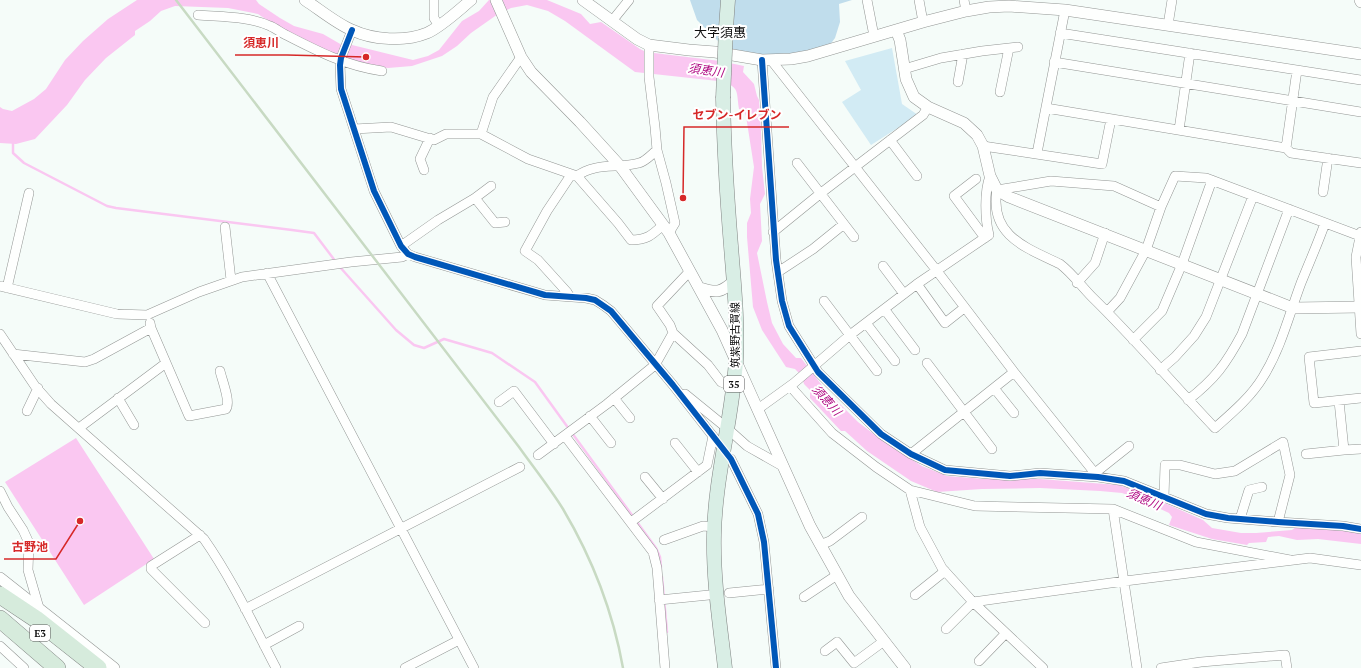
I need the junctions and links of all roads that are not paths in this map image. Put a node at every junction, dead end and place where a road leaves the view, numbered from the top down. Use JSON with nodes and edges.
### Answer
{"nodes":[{"id":1,"x":305,"y":0,"type":"edge"},
{"id":2,"x":434,"y":0,"type":"edge"},
{"id":3,"x":471,"y":0,"type":"edge"},
{"id":4,"x":496,"y":0,"type":"edge"},
{"id":5,"x":583,"y":0,"type":"edge"},
{"id":6,"x":629,"y":0,"type":"edge"},
{"id":7,"x":728,"y":0,"type":"edge"},
{"id":8,"x":867,"y":0,"type":"edge"},
{"id":9,"x":919,"y":0,"type":"edge"},
{"id":10,"x":1172,"y":0,"type":"edge"},
{"id":11,"x":1010,"y":3,"type":"edge"},
{"id":12,"x":965,"y":6,"type":"edge"},
{"id":13,"x":1064,"y":10,"type":"junction"},
{"id":14,"x":198,"y":15,"type":"dead end"},
{"id":15,"x":612,"y":21,"type":"junction"},
{"id":16,"x":923,"y":22,"type":"junction"},
{"id":17,"x":439,"y":26,"type":"junction"},
{"id":18,"x":1168,"y":26,"type":"junction"},
{"id":19,"x":896,"y":30,"type":"junction"},
{"id":20,"x":351,"y":32,"type":"junction"},
{"id":21,"x":1060,"y":32,"type":"junction"},
{"id":22,"x":874,"y":36,"type":"junction"},
{"id":23,"x":649,"y":45,"type":"junction"},
{"id":24,"x":1190,"y":53,"type":"junction"},
{"id":25,"x":963,"y":54,"type":"junction"},
{"id":26,"x":1361,"y":54,"type":"edge"},
{"id":27,"x":521,"y":57,"type":"junction"},
{"id":28,"x":341,"y":60,"type":"junction"},
{"id":29,"x":767,"y":60,"type":"junction"},
{"id":30,"x":1054,"y":62,"type":"junction"},
{"id":31,"x":904,"y":69,"type":"junction"},
{"id":32,"x":1297,"y":70,"type":"junction"},
{"id":33,"x":382,"y":71,"type":"dead end"},
{"id":34,"x":1361,"y":80,"type":"edge"},
{"id":35,"x":958,"y":82,"type":"dead end"},
{"id":36,"x":1186,"y":84,"type":"junction"},
{"id":37,"x":1000,"y":92,"type":"dead end"},
{"id":38,"x":1293,"y":101,"type":"junction"},
{"id":39,"x":928,"y":107,"type":"junction"},
{"id":40,"x":1046,"y":108,"type":"junction"},
{"id":41,"x":1361,"y":112,"type":"edge"},
{"id":42,"x":1111,"y":119,"type":"junction"},
{"id":43,"x":354,"y":129,"type":"junction"},
{"id":44,"x":1179,"y":130,"type":"junction"},
{"id":45,"x":482,"y":134,"type":"junction"},
{"id":46,"x":430,"y":138,"type":"junction"},
{"id":47,"x":890,"y":140,"type":"junction"},
{"id":48,"x":984,"y":146,"type":"junction"},
{"id":49,"x":1286,"y":148,"type":"junction"},
{"id":50,"x":657,"y":150,"type":"junction"},
{"id":51,"x":1037,"y":153,"type":"junction"},
{"id":52,"x":1328,"y":158,"type":"junction"},
{"id":53,"x":797,"y":163,"type":"dead end"},
{"id":54,"x":1361,"y":163,"type":"edge"},
{"id":55,"x":620,"y":166,"type":"junction"},
{"id":56,"x":855,"y":167,"type":"junction"},
{"id":57,"x":424,"y":170,"type":"dead end"},
{"id":58,"x":574,"y":175,"type":"junction"},
{"id":59,"x":917,"y":176,"type":"dead end"},
{"id":60,"x":990,"y":176,"type":"junction"},
{"id":61,"x":976,"y":179,"type":"dead end"},
{"id":62,"x":1212,"y":180,"type":"junction"},
{"id":63,"x":491,"y":186,"type":"dead end"},
{"id":64,"x":997,"y":190,"type":"junction"},
{"id":65,"x":1323,"y":192,"type":"dead end"},
{"id":66,"x":29,"y":193,"type":"dead end"},
{"id":67,"x":821,"y":193,"type":"junction"},
{"id":68,"x":1253,"y":196,"type":"junction"},
{"id":69,"x":476,"y":198,"type":"junction"},
{"id":70,"x":1161,"y":207,"type":"junction"},
{"id":71,"x":1289,"y":209,"type":"junction"},
{"id":72,"x":505,"y":222,"type":"dead end"},
{"id":73,"x":1325,"y":223,"type":"junction"},
{"id":74,"x":844,"y":224,"type":"junction"},
{"id":75,"x":225,"y":227,"type":"dead end"},
{"id":76,"x":666,"y":229,"type":"junction"},
{"id":77,"x":773,"y":232,"type":"junction"},
{"id":78,"x":1360,"y":233,"type":"edge"},
{"id":79,"x":1105,"y":234,"type":"junction"},
{"id":80,"x":854,"y":237,"type":"dead end"},
{"id":81,"x":985,"y":238,"type":"junction"},
{"id":82,"x":401,"y":246,"type":"junction"},
{"id":83,"x":1146,"y":250,"type":"junction"},
{"id":84,"x":408,"y":254,"type":"junction"},
{"id":85,"x":1182,"y":264,"type":"junction"},
{"id":86,"x":883,"y":266,"type":"dead end"},
{"id":87,"x":690,"y":271,"type":"junction"},
{"id":88,"x":937,"y":271,"type":"junction"},
{"id":89,"x":778,"y":272,"type":"junction"},
{"id":90,"x":267,"y":274,"type":"junction"},
{"id":91,"x":1220,"y":279,"type":"junction"},
{"id":92,"x":231,"y":280,"type":"junction"},
{"id":93,"x":734,"y":281,"type":"junction"},
{"id":94,"x":1077,"y":283,"type":"junction"},
{"id":95,"x":917,"y":284,"type":"junction"},
{"id":96,"x":3,"y":287,"type":"edge"},
{"id":97,"x":700,"y":288,"type":"junction"},
{"id":98,"x":904,"y":294,"type":"junction"},
{"id":99,"x":1257,"y":294,"type":"junction"},
{"id":100,"x":570,"y":297,"type":"junction"},
{"id":101,"x":824,"y":301,"type":"dead end"},
{"id":102,"x":1360,"y":307,"type":"edge"},
{"id":103,"x":964,"y":308,"type":"junction"},
{"id":104,"x":1293,"y":308,"type":"junction"},
{"id":105,"x":885,"y":310,"type":"junction"},
{"id":106,"x":1107,"y":312,"type":"junction"},
{"id":107,"x":148,"y":315,"type":"junction"},
{"id":108,"x":866,"y":322,"type":"junction"},
{"id":109,"x":151,"y":328,"type":"junction"},
{"id":110,"x":673,"y":333,"type":"junction"},
{"id":111,"x":0,"y":334,"type":"edge"},
{"id":112,"x":1361,"y":334,"type":"edge"},
{"id":113,"x":850,"y":335,"type":"junction"},
{"id":114,"x":1133,"y":340,"type":"junction"},
{"id":115,"x":3,"y":346,"type":"edge"},
{"id":116,"x":915,"y":350,"type":"dead end"},
{"id":117,"x":1361,"y":351,"type":"edge"},
{"id":118,"x":13,"y":354,"type":"junction"},
{"id":119,"x":736,"y":361,"type":"junction"},
{"id":120,"x":896,"y":361,"type":"dead end"},
{"id":121,"x":166,"y":363,"type":"junction"},
{"id":122,"x":927,"y":363,"type":"dead end"},
{"id":123,"x":655,"y":365,"type":"junction"},
{"id":124,"x":813,"y":367,"type":"junction"},
{"id":125,"x":1160,"y":370,"type":"junction"},
{"id":126,"x":877,"y":371,"type":"dead end"},
{"id":127,"x":220,"y":372,"type":"dead end"},
{"id":128,"x":1014,"y":372,"type":"junction"},
{"id":129,"x":792,"y":384,"type":"junction"},
{"id":130,"x":673,"y":385,"type":"junction"},
{"id":131,"x":733,"y":387,"type":"junction"},
{"id":132,"x":38,"y":388,"type":"junction"},
{"id":133,"x":994,"y":388,"type":"junction"},
{"id":134,"x":118,"y":398,"type":"junction"},
{"id":135,"x":614,"y":398,"type":"junction"},
{"id":136,"x":1361,"y":398,"type":"edge"},
{"id":137,"x":1188,"y":400,"type":"junction"},
{"id":138,"x":1339,"y":401,"type":"junction"},
{"id":139,"x":498,"y":402,"type":"dead end"},
{"id":140,"x":758,"y":409,"type":"junction"},
{"id":141,"x":27,"y":411,"type":"dead end"},
{"id":142,"x":964,"y":412,"type":"junction"},
{"id":143,"x":1014,"y":413,"type":"dead end"},
{"id":144,"x":590,"y":416,"type":"junction"},
{"id":145,"x":630,"y":418,"type":"dead end"},
{"id":146,"x":134,"y":425,"type":"dead end"},
{"id":147,"x":79,"y":428,"type":"junction"},
{"id":148,"x":728,"y":429,"type":"junction"},
{"id":149,"x":565,"y":436,"type":"junction"},
{"id":150,"x":713,"y":436,"type":"junction"},
{"id":151,"x":611,"y":443,"type":"dead end"},
{"id":152,"x":675,"y":443,"type":"dead end"},
{"id":153,"x":554,"y":444,"type":"junction"},
{"id":154,"x":719,"y":444,"type":"dead end"},
{"id":155,"x":1129,"y":446,"type":"dead end"},
{"id":156,"x":992,"y":449,"type":"dead end"},
{"id":157,"x":1361,"y":449,"type":"edge"},
{"id":158,"x":1344,"y":450,"type":"junction"},
{"id":159,"x":911,"y":454,"type":"junction"},
{"id":160,"x":1306,"y":454,"type":"dead end"},
{"id":161,"x":538,"y":455,"type":"dead end"},
{"id":162,"x":731,"y":459,"type":"dead end"},
{"id":163,"x":520,"y":467,"type":"dead end"},
{"id":164,"x":784,"y":467,"type":"junction"},
{"id":165,"x":698,"y":472,"type":"junction"},
{"id":166,"x":1096,"y":475,"type":"junction"},
{"id":167,"x":645,"y":477,"type":"dead end"},
{"id":168,"x":1262,"y":487,"type":"dead end"},
{"id":169,"x":910,"y":490,"type":"junction"},
{"id":170,"x":0,"y":491,"type":"edge"},
{"id":171,"x":1164,"y":497,"type":"junction"},
{"id":172,"x":663,"y":499,"type":"junction"},
{"id":173,"x":1113,"y":509,"type":"junction"},
{"id":174,"x":862,"y":517,"type":"dead end"},
{"id":175,"x":1240,"y":519,"type":"junction"},
{"id":176,"x":631,"y":522,"type":"junction"},
{"id":177,"x":1278,"y":522,"type":"junction"},
{"id":178,"x":715,"y":527,"type":"junction"},
{"id":179,"x":1361,"y":529,"type":"edge"},
{"id":180,"x":400,"y":530,"type":"junction"},
{"id":181,"x":200,"y":535,"type":"junction"},
{"id":182,"x":664,"y":540,"type":"dead end"},
{"id":183,"x":820,"y":545,"type":"junction"},
{"id":184,"x":1290,"y":560,"type":"junction"},
{"id":185,"x":1361,"y":565,"type":"edge"},
{"id":186,"x":945,"y":571,"type":"junction"},
{"id":187,"x":837,"y":575,"type":"junction"},
{"id":188,"x":0,"y":578,"type":"edge"},
{"id":189,"x":1125,"y":581,"type":"junction"},
{"id":190,"x":769,"y":589,"type":"junction"},
{"id":191,"x":729,"y":593,"type":"dead end"},
{"id":192,"x":0,"y":595,"type":"edge"},
{"id":193,"x":709,"y":595,"type":"dead end"},
{"id":194,"x":915,"y":595,"type":"dead end"},
{"id":195,"x":804,"y":597,"type":"dead end"},
{"id":196,"x":0,"y":599,"type":"edge"},
{"id":197,"x":659,"y":600,"type":"junction"},
{"id":198,"x":973,"y":602,"type":"junction"},
{"id":199,"x":39,"y":608,"type":"junction"},
{"id":200,"x":245,"y":609,"type":"junction"},
{"id":201,"x":0,"y":619,"type":"edge"},
{"id":202,"x":205,"y":623,"type":"dead end"},
{"id":203,"x":299,"y":626,"type":"dead end"},
{"id":204,"x":0,"y":627,"type":"edge"},
{"id":205,"x":946,"y":629,"type":"dead end"},
{"id":206,"x":1006,"y":633,"type":"junction"},
{"id":207,"x":459,"y":640,"type":"junction"},
{"id":208,"x":884,"y":642,"type":"junction"},
{"id":209,"x":264,"y":645,"type":"junction"},
{"id":210,"x":0,"y":646,"type":"edge"},
{"id":211,"x":825,"y":650,"type":"dead end"},
{"id":212,"x":979,"y":660,"type":"dead end"},
{"id":213,"x":24,"y":668,"type":"edge"},
{"id":214,"x":41,"y":668,"type":"edge"},
{"id":215,"x":57,"y":668,"type":"edge"},
{"id":216,"x":80,"y":668,"type":"edge"},
{"id":217,"x":98,"y":668,"type":"edge"},
{"id":218,"x":114,"y":668,"type":"edge"},
{"id":219,"x":276,"y":668,"type":"edge"},
{"id":220,"x":405,"y":668,"type":"edge"},
{"id":221,"x":474,"y":668,"type":"edge"},
{"id":222,"x":665,"y":668,"type":"edge"},
{"id":223,"x":725,"y":668,"type":"edge"},
{"id":224,"x":776,"y":668,"type":"edge"},
{"id":225,"x":906,"y":668,"type":"edge"},
{"id":226,"x":1043,"y":668,"type":"edge"},
{"id":227,"x":1137,"y":668,"type":"edge"},
{"id":228,"x":1161,"y":668,"type":"edge"},
{"id":229,"x":1287,"y":668,"type":"edge"}],
"edges":[{"from":1,"to":20,"type":"street"},
{"from":2,"to":17,"type":"street"},
{"from":3,"to":17,"type":"street"},
{"from":4,"to":27,"type":"street"},
{"from":5,"to":15,"type":"street"},
{"from":6,"to":15,"type":"street"},
{"from":7,"to":93,"type":"main road","name":"筑紫野古賀線","number":"35","bridge":true},
{"from":8,"to":22,"type":"street"},
{"from":9,"to":16,"type":"street"},
{"from":10,"to":18,"type":"street"},
{"from":11,"to":12,"type":"street"},
{"from":11,"to":13,"type":"street"},
{"from":12,"to":16,"type":"street"},
{"from":13,"to":18,"type":"street"},
{"from":13,"to":21,"type":"street"},
{"from":14,"to":28,"type":"street"},
{"from":15,"to":23,"type":"street"},
{"from":16,"to":19,"type":"street"},
{"from":17,"to":20,"type":"street"},
{"from":18,"to":26,"type":"street"},
{"from":19,"to":22,"type":"street"},
{"from":19,"to":31,"type":"street"},
{"from":20,"to":28,"type":"street"},
{"from":21,"to":24,"type":"street"},
{"from":21,"to":30,"type":"street"},
{"from":22,"to":29,"type":"street"},
{"from":23,"to":29,"type":"street"},
{"from":23,"to":50,"type":"street"},
{"from":24,"to":32,"type":"street"},
{"from":24,"to":36,"type":"street"},
{"from":25,"to":31,"type":"street"},
{"from":25,"to":35,"type":"street"},
{"from":25,"to":37,"type":"street"},
{"from":27,"to":45,"type":"street"},
{"from":27,"to":55,"type":"street"},
{"from":28,"to":33,"type":"street"},
{"from":28,"to":43,"type":"street"},
{"from":29,"to":56,"type":"street"},
{"from":29,"to":77,"type":"street"},
{"from":30,"to":36,"type":"street"},
{"from":30,"to":40,"type":"street"},
{"from":31,"to":39,"type":"street"},
{"from":32,"to":34,"type":"street"},
{"from":32,"to":38,"type":"street"},
{"from":36,"to":38,"type":"street"},
{"from":36,"to":44,"type":"street"},
{"from":38,"to":41,"type":"street"},
{"from":38,"to":49,"type":"street"},
{"from":39,"to":47,"type":"street"},
{"from":39,"to":48,"type":"street"},
{"from":40,"to":42,"type":"street"},
{"from":40,"to":51,"type":"street"},
{"from":42,"to":44,"type":"street"},
{"from":42,"to":51,"type":"street"},
{"from":43,"to":46,"type":"street"},
{"from":43,"to":82,"type":"street"},
{"from":44,"to":49,"type":"street"},
{"from":45,"to":46,"type":"street"},
{"from":45,"to":58,"type":"street"},
{"from":46,"to":57,"type":"street"},
{"from":47,"to":56,"type":"street"},
{"from":47,"to":59,"type":"street"},
{"from":48,"to":51,"type":"street"},
{"from":48,"to":60,"type":"street"},
{"from":49,"to":52,"type":"street"},
{"from":50,"to":55,"type":"street"},
{"from":50,"to":76,"type":"street"},
{"from":52,"to":54,"type":"street"},
{"from":52,"to":65,"type":"street"},
{"from":53,"to":67,"type":"street"},
{"from":55,"to":58,"type":"street"},
{"from":55,"to":76,"type":"street"},
{"from":56,"to":67,"type":"street"},
{"from":56,"to":88,"type":"street"},
{"from":58,"to":76,"type":"street"},
{"from":58,"to":100,"type":"street"},
{"from":60,"to":64,"type":"street"},
{"from":60,"to":81,"type":"street"},
{"from":61,"to":81,"type":"street"},
{"from":62,"to":68,"type":"street"},
{"from":62,"to":70,"type":"street"},
{"from":62,"to":85,"type":"street"},
{"from":63,"to":69,"type":"street"},
{"from":64,"to":70,"type":"street"},
{"from":64,"to":79,"type":"street"},
{"from":64,"to":94,"type":"street"},
{"from":66,"to":96,"type":"street"},
{"from":67,"to":74,"type":"street"},
{"from":67,"to":77,"type":"street"},
{"from":68,"to":71,"type":"street"},
{"from":68,"to":91,"type":"street"},
{"from":69,"to":72,"type":"street"},
{"from":69,"to":82,"type":"street"},
{"from":70,"to":83,"type":"street"},
{"from":71,"to":73,"type":"street"},
{"from":71,"to":99,"type":"street"},
{"from":73,"to":78,"type":"street"},
{"from":73,"to":104,"type":"street"},
{"from":74,"to":80,"type":"street"},
{"from":74,"to":89,"type":"street"},
{"from":75,"to":92,"type":"street"},
{"from":76,"to":87,"type":"street"},
{"from":77,"to":89,"type":"street"},
{"from":78,"to":102,"type":"street"},
{"from":79,"to":83,"type":"street"},
{"from":79,"to":94,"type":"street"},
{"from":81,"to":88,"type":"street"},
{"from":82,"to":84,"type":"street"},
{"from":83,"to":85,"type":"street"},
{"from":83,"to":106,"type":"street"},
{"from":84,"to":90,"type":"street"},
{"from":84,"to":100,"type":"street"},
{"from":85,"to":91,"type":"street"},
{"from":85,"to":114,"type":"street"},
{"from":86,"to":98,"type":"street"},
{"from":87,"to":97,"type":"street"},
{"from":87,"to":110,"type":"street"},
{"from":88,"to":95,"type":"street"},
{"from":88,"to":103,"type":"street"},
{"from":89,"to":124,"type":"street"},
{"from":90,"to":92,"type":"street"},
{"from":90,"to":180,"type":"street"},
{"from":91,"to":99,"type":"street"},
{"from":91,"to":125,"type":"street"},
{"from":92,"to":107,"type":"street"},
{"from":93,"to":97,"type":"street"},
{"from":93,"to":119,"type":"main road","name":"筑紫野古賀線","number":"35"},
{"from":94,"to":106,"type":"street"},
{"from":95,"to":98,"type":"street"},
{"from":95,"to":103,"type":"street"},
{"from":96,"to":107,"type":"street"},
{"from":97,"to":119,"type":"street"},
{"from":98,"to":105,"type":"street"},
{"from":99,"to":104,"type":"street"},
{"from":99,"to":137,"type":"street"},
{"from":100,"to":123,"type":"street"},
{"from":101,"to":113,"type":"street"},
{"from":102,"to":104,"type":"street"},
{"from":102,"to":112,"type":"street"},
{"from":103,"to":128,"type":"street"},
{"from":104,"to":137,"type":"street"},
{"from":105,"to":108,"type":"street"},
{"from":105,"to":116,"type":"street"},
{"from":106,"to":114,"type":"street"},
{"from":107,"to":109,"type":"street"},
{"from":108,"to":113,"type":"street"},
{"from":108,"to":120,"type":"street"},
{"from":109,"to":118,"type":"street"},
{"from":109,"to":121,"type":"street"},
{"from":110,"to":123,"type":"street"},
{"from":110,"to":131,"type":"street"},
{"from":111,"to":115,"type":"street"},
{"from":113,"to":124,"type":"street"},
{"from":113,"to":126,"type":"street"},
{"from":114,"to":125,"type":"street"},
{"from":115,"to":118,"type":"street"},
{"from":117,"to":138,"type":"street"},
{"from":118,"to":132,"type":"street"},
{"from":119,"to":131,"type":"main road","name":"筑紫野古賀線","number":"35"},
{"from":119,"to":140,"type":"street"},
{"from":121,"to":127,"type":"street"},
{"from":121,"to":134,"type":"street"},
{"from":122,"to":142,"type":"street"},
{"from":123,"to":130,"type":"street"},
{"from":123,"to":135,"type":"street"},
{"from":124,"to":129,"type":"street"},
{"from":124,"to":159,"type":"street"},
{"from":125,"to":137,"type":"street"},
{"from":128,"to":133,"type":"street"},
{"from":128,"to":166,"type":"street"},
{"from":129,"to":140,"type":"street"},
{"from":129,"to":169,"type":"street"},
{"from":130,"to":148,"type":"street"},
{"from":130,"to":150,"type":"street"},
{"from":131,"to":148,"type":"main road","name":"筑紫野古賀線","number":"35"},
{"from":132,"to":141,"type":"street"},
{"from":132,"to":147,"type":"street"},
{"from":133,"to":142,"type":"street"},
{"from":133,"to":143,"type":"street"},
{"from":134,"to":146,"type":"street"},
{"from":134,"to":147,"type":"street"},
{"from":135,"to":144,"type":"street"},
{"from":135,"to":145,"type":"street"},
{"from":136,"to":138,"type":"street"},
{"from":138,"to":158,"type":"street"},
{"from":139,"to":153,"type":"street"},
{"from":140,"to":164,"type":"street"},
{"from":142,"to":156,"type":"street"},
{"from":142,"to":159,"type":"street"},
{"from":144,"to":149,"type":"street"},
{"from":144,"to":151,"type":"street"},
{"from":147,"to":181,"type":"street"},
{"from":148,"to":164,"type":"street"},
{"from":148,"to":178,"type":"main road","name":"筑紫野古賀線","number":"35"},
{"from":149,"to":153,"type":"street"},
{"from":149,"to":176,"type":"street"},
{"from":150,"to":154,"type":"street"},
{"from":150,"to":165,"type":"street"},
{"from":152,"to":165,"type":"street"},
{"from":153,"to":161,"type":"street"},
{"from":155,"to":166,"type":"street"},
{"from":157,"to":158,"type":"street"},
{"from":158,"to":160,"type":"street"},
{"from":159,"to":166,"type":"street"},
{"from":162,"to":190,"type":"street"},
{"from":163,"to":180,"type":"street"},
{"from":164,"to":183,"type":"street"},
{"from":165,"to":172,"type":"street"},
{"from":166,"to":171,"type":"street"},
{"from":167,"to":172,"type":"street"},
{"from":168,"to":175,"type":"street"},
{"from":169,"to":173,"type":"street"},
{"from":169,"to":186,"type":"street"},
{"from":170,"to":199,"type":"street"},
{"from":171,"to":175,"type":"street"},
{"from":171,"to":177,"type":"street"},
{"from":172,"to":176,"type":"street"},
{"from":173,"to":184,"type":"street"},
{"from":173,"to":189,"type":"street"},
{"from":174,"to":183,"type":"street"},
{"from":175,"to":177,"type":"street"},
{"from":176,"to":197,"type":"street"},
{"from":177,"to":179,"type":"street"},
{"from":178,"to":182,"type":"street"},
{"from":178,"to":223,"type":"main road","name":"筑紫野古賀線","number":"35"},
{"from":180,"to":200,"type":"street"},
{"from":180,"to":207,"type":"street"},
{"from":181,"to":200,"type":"street"},
{"from":181,"to":202,"type":"street"},
{"from":183,"to":187,"type":"street"},
{"from":184,"to":185,"type":"street"},
{"from":184,"to":189,"type":"street"},
{"from":186,"to":194,"type":"street"},
{"from":186,"to":198,"type":"street"},
{"from":187,"to":195,"type":"street"},
{"from":187,"to":208,"type":"street"},
{"from":188,"to":199,"type":"street"},
{"from":189,"to":198,"type":"street"},
{"from":189,"to":227,"type":"street"},
{"from":190,"to":191,"type":"street"},
{"from":190,"to":224,"type":"street"},
{"from":192,"to":217,"type":"highway"},
{"from":193,"to":197,"type":"street"},
{"from":196,"to":216,"type":"highway","number":"E3"},
{"from":197,"to":222,"type":"street"},
{"from":198,"to":205,"type":"street"},
{"from":198,"to":206,"type":"street"},
{"from":199,"to":218,"type":"street"},
{"from":200,"to":209,"type":"street"},
{"from":201,"to":215,"type":"highway","number":"E3"},
{"from":203,"to":209,"type":"street"},
{"from":204,"to":214,"type":"highway"},
{"from":206,"to":212,"type":"street"},
{"from":206,"to":226,"type":"street"},
{"from":207,"to":220,"type":"street"},
{"from":207,"to":221,"type":"street"},
{"from":208,"to":211,"type":"street"},
{"from":208,"to":225,"type":"street"},
{"from":209,"to":219,"type":"street"},
{"from":210,"to":213,"type":"street"},
{"from":228,"to":229,"type":"street"}]}
